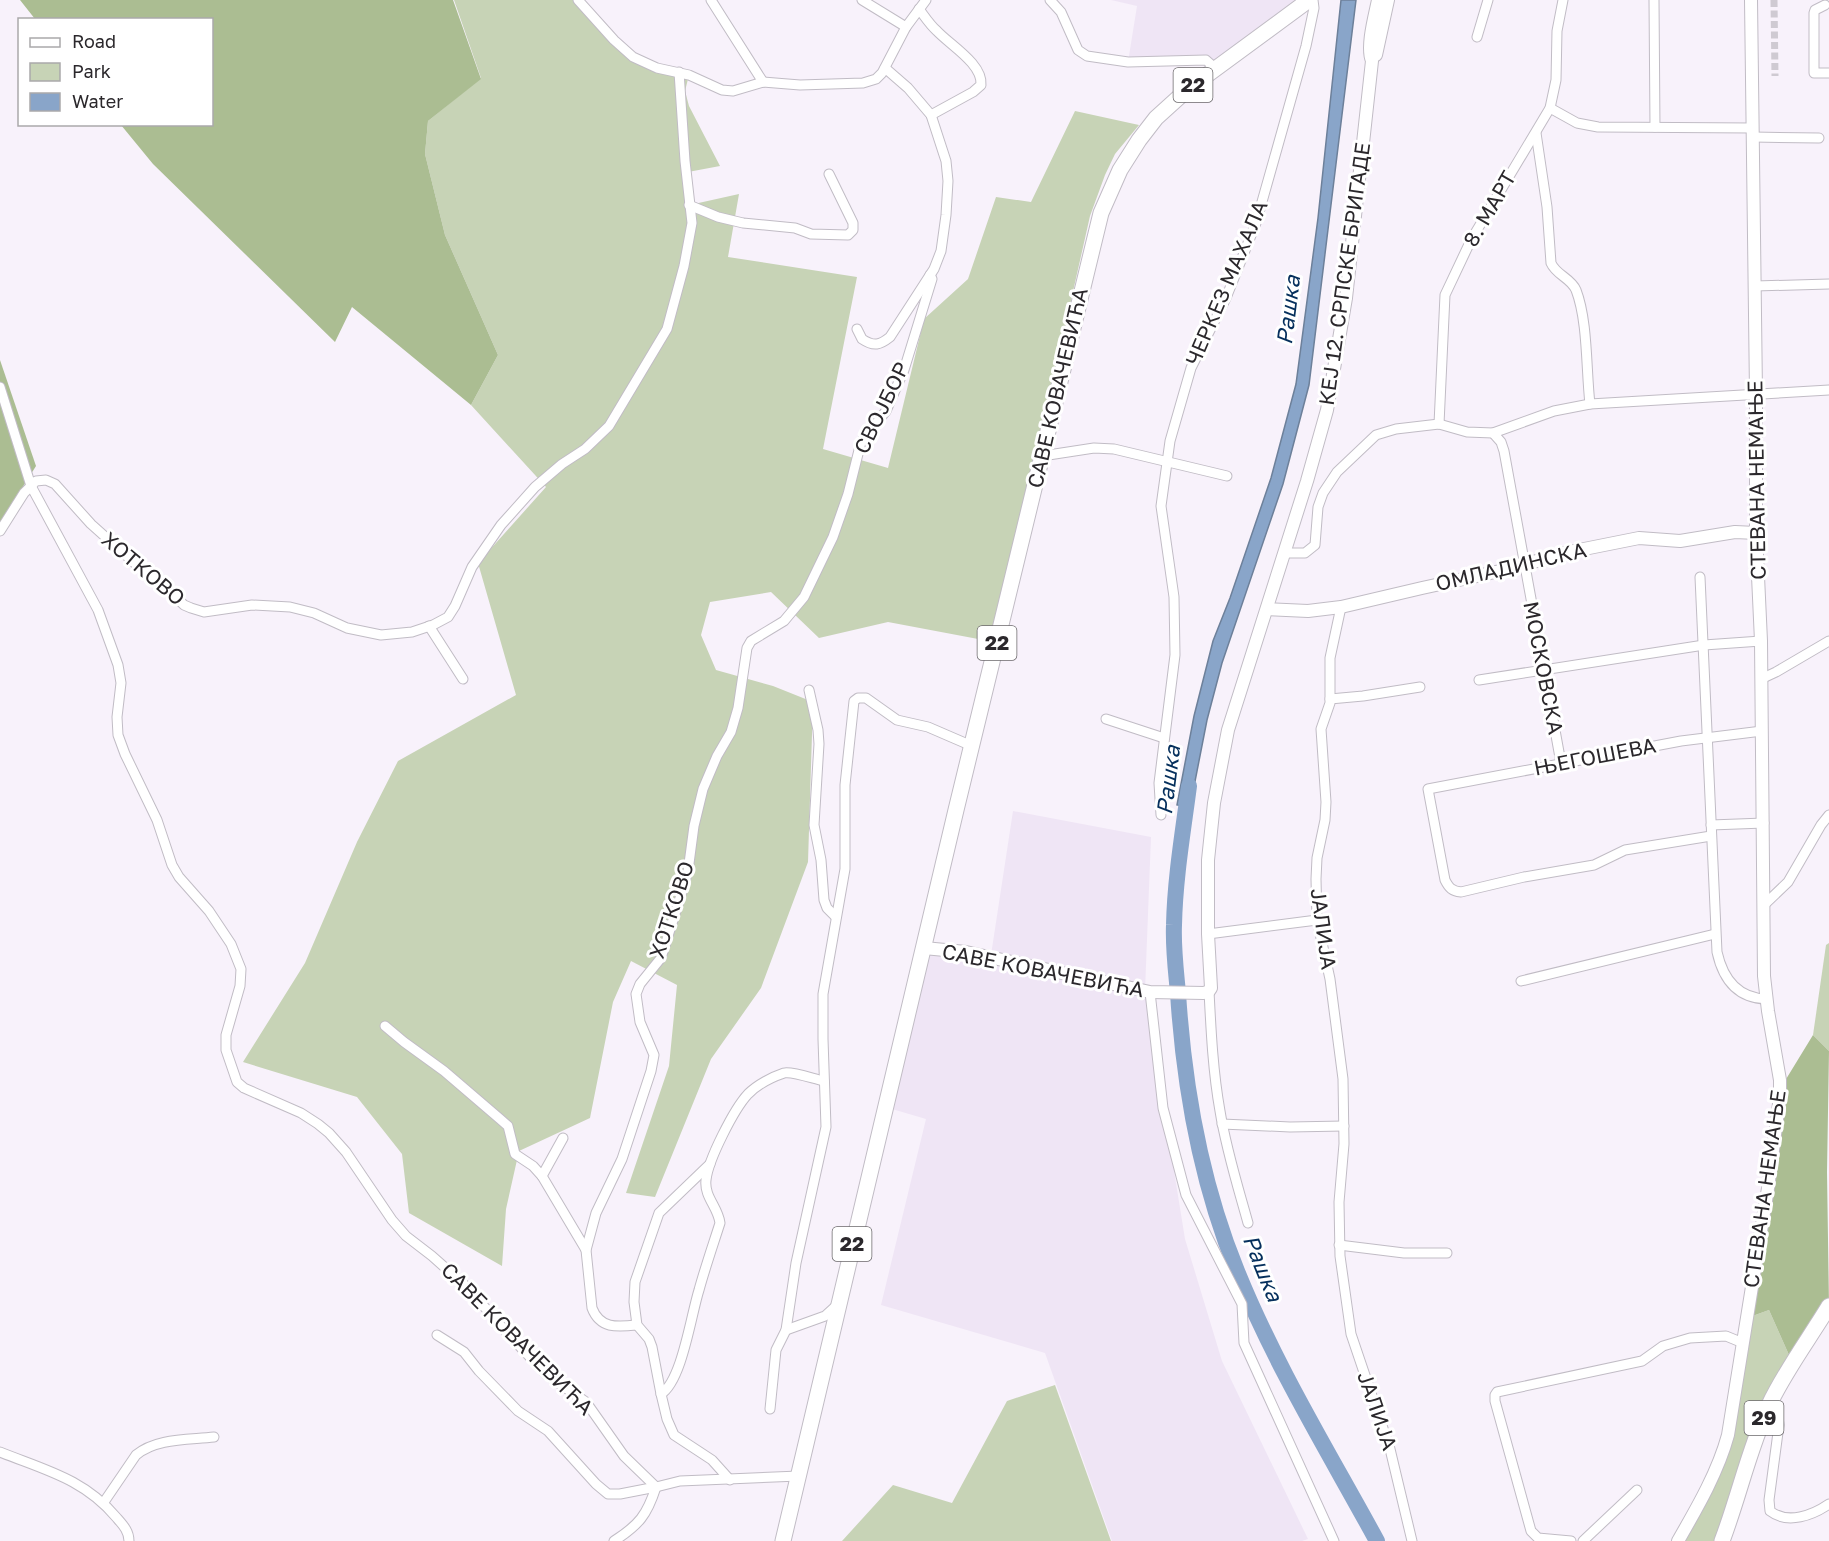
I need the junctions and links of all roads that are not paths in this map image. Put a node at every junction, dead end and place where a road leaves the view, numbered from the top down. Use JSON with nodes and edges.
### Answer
{"nodes":[{"id":1,"x":578,"y":0,"type":"edge"},
{"id":2,"x":711,"y":0,"type":"edge"},
{"id":3,"x":862,"y":0,"type":"edge"},
{"id":4,"x":926,"y":0,"type":"edge"},
{"id":5,"x":1050,"y":0,"type":"edge"},
{"id":6,"x":1378,"y":0,"type":"edge"},
{"id":7,"x":1388,"y":0,"type":"edge"},
{"id":8,"x":1488,"y":0,"type":"edge"},
{"id":9,"x":1563,"y":0,"type":"edge"},
{"id":10,"x":1654,"y":0,"type":"edge"},
{"id":11,"x":1750,"y":0,"type":"edge"},
{"id":12,"x":1305,"y":1,"type":"edge"},
{"id":13,"x":1825,"y":5,"type":"dead end"},
{"id":14,"x":919,"y":9,"type":"junction"},
{"id":15,"x":906,"y":27,"type":"junction"},
{"id":16,"x":1477,"y":37,"type":"dead end"},
{"id":17,"x":1372,"y":61,"type":"junction"},
{"id":18,"x":885,"y":68,"type":"junction"},
{"id":19,"x":1215,"y":68,"type":"junction"},
{"id":20,"x":679,"y":72,"type":"junction"},
{"id":21,"x":1829,"y":73,"type":"edge"},
{"id":22,"x":763,"y":82,"type":"junction"},
{"id":23,"x":1550,"y":108,"type":"junction"},
{"id":24,"x":931,"y":114,"type":"junction"},
{"id":25,"x":1655,"y":127,"type":"junction"},
{"id":26,"x":1753,"y":132,"type":"junction"},
{"id":27,"x":1536,"y":133,"type":"junction"},
{"id":28,"x":1819,"y":138,"type":"dead end"},
{"id":29,"x":829,"y":174,"type":"dead end"},
{"id":30,"x":689,"y":205,"type":"junction"},
{"id":31,"x":930,"y":275,"type":"junction"},
{"id":32,"x":1829,"y":284,"type":"edge"},
{"id":33,"x":1755,"y":286,"type":"junction"},
{"id":34,"x":857,"y":329,"type":"dead end"},
{"id":35,"x":0,"y":387,"type":"edge"},
{"id":36,"x":1829,"y":390,"type":"edge"},
{"id":37,"x":1756,"y":393,"type":"junction"},
{"id":38,"x":1590,"y":404,"type":"junction"},
{"id":39,"x":1439,"y":424,"type":"junction"},
{"id":40,"x":1493,"y":433,"type":"junction"},
{"id":41,"x":1042,"y":456,"type":"junction"},
{"id":42,"x":1167,"y":462,"type":"junction"},
{"id":43,"x":1227,"y":476,"type":"dead end"},
{"id":44,"x":31,"y":486,"type":"junction"},
{"id":45,"x":0,"y":531,"type":"edge"},
{"id":46,"x":1756,"y":533,"type":"junction"},
{"id":47,"x":1284,"y":553,"type":"junction"},
{"id":48,"x":1524,"y":565,"type":"junction"},
{"id":49,"x":815,"y":574,"type":"joint"},
{"id":50,"x":1700,"y":577,"type":"dead end"},
{"id":51,"x":1341,"y":608,"type":"junction"},
{"id":52,"x":1267,"y":609,"type":"junction"},
{"id":53,"x":429,"y":626,"type":"junction"},
{"id":54,"x":1829,"y":640,"type":"edge"},
{"id":55,"x":1761,"y":641,"type":"junction"},
{"id":56,"x":1704,"y":645,"type":"junction"},
{"id":57,"x":1544,"y":670,"type":"junction"},
{"id":58,"x":463,"y":679,"type":"dead end"},
{"id":59,"x":1761,"y":679,"type":"junction"},
{"id":60,"x":1479,"y":680,"type":"dead end"},
{"id":61,"x":1420,"y":687,"type":"dead end"},
{"id":62,"x":809,"y":690,"type":"dead end"},
{"id":63,"x":1330,"y":699,"type":"junction"},
{"id":64,"x":1106,"y":719,"type":"dead end"},
{"id":65,"x":1762,"y":731,"type":"junction"},
{"id":66,"x":1164,"y":738,"type":"junction"},
{"id":67,"x":1706,"y":738,"type":"junction"},
{"id":68,"x":972,"y":746,"type":"junction"},
{"id":69,"x":1561,"y":763,"type":"junction"},
{"id":70,"x":1161,"y":815,"type":"dead end"},
{"id":71,"x":1829,"y":816,"type":"edge"},
{"id":72,"x":1764,"y":823,"type":"junction"},
{"id":73,"x":1711,"y":825,"type":"junction"},
{"id":74,"x":1711,"y":836,"type":"junction"},
{"id":75,"x":1765,"y":904,"type":"junction"},
{"id":76,"x":836,"y":917,"type":"junction"},
{"id":77,"x":1317,"y":920,"type":"junction"},
{"id":78,"x":1208,"y":934,"type":"junction"},
{"id":79,"x":1714,"y":934,"type":"junction"},
{"id":80,"x":924,"y":948,"type":"junction"},
{"id":81,"x":1521,"y":981,"type":"dead end"},
{"id":82,"x":1150,"y":992,"type":"junction"},
{"id":83,"x":1204,"y":992,"type":"junction"},
{"id":84,"x":1766,"y":999,"type":"junction"},
{"id":85,"x":386,"y":1026,"type":"dead end"},
{"id":86,"x":226,"y":1050,"type":"joint"},
{"id":87,"x":824,"y":1081,"type":"junction"},
{"id":88,"x":1222,"y":1124,"type":"junction"},
{"id":89,"x":1344,"y":1126,"type":"junction"},
{"id":90,"x":563,"y":1138,"type":"dead end"},
{"id":91,"x":710,"y":1164,"type":"junction"},
{"id":92,"x":542,"y":1176,"type":"junction"},
{"id":93,"x":1248,"y":1224,"type":"dead end"},
{"id":94,"x":1339,"y":1245,"type":"junction"},
{"id":95,"x":586,"y":1250,"type":"junction"},
{"id":96,"x":1447,"y":1253,"type":"dead end"},
{"id":97,"x":839,"y":1304,"type":"junction"},
{"id":98,"x":1829,"y":1306,"type":"edge"},
{"id":99,"x":637,"y":1325,"type":"junction"},
{"id":100,"x":786,"y":1330,"type":"junction"},
{"id":101,"x":437,"y":1335,"type":"dead end"},
{"id":102,"x":1743,"y":1343,"type":"junction"},
{"id":103,"x":661,"y":1394,"type":"junction"},
{"id":104,"x":1768,"y":1407,"type":"junction"},
{"id":105,"x":770,"y":1409,"type":"dead end"},
{"id":106,"x":214,"y":1437,"type":"dead end"},
{"id":107,"x":0,"y":1452,"type":"edge"},
{"id":108,"x":799,"y":1476,"type":"junction"},
{"id":109,"x":730,"y":1480,"type":"junction"},
{"id":110,"x":656,"y":1487,"type":"junction"},
{"id":111,"x":1637,"y":1490,"type":"dead end"},
{"id":112,"x":104,"y":1502,"type":"junction"},
{"id":113,"x":1829,"y":1504,"type":"edge"},
{"id":114,"x":129,"y":1541,"type":"edge"},
{"id":115,"x":614,"y":1541,"type":"edge"},
{"id":116,"x":783,"y":1541,"type":"edge"},
{"id":117,"x":1334,"y":1541,"type":"edge"},
{"id":118,"x":1412,"y":1541,"type":"edge"},
{"id":119,"x":1571,"y":1541,"type":"edge"},
{"id":120,"x":1583,"y":1541,"type":"edge"},
{"id":121,"x":1678,"y":1541,"type":"edge"},
{"id":122,"x":1722,"y":1541,"type":"edge"}],
"edges":[{"from":1,"to":20,"type":"street"},
{"from":2,"to":22,"type":"street"},
{"from":3,"to":15,"type":"street"},
{"from":4,"to":14,"type":"street"},
{"from":5,"to":19,"type":"street"},
{"from":6,"to":17,"type":"street","name":"КЕЈ 12. СРПСКЕ БРИГАДЕ"},
{"from":7,"to":17,"type":"street","name":"КЕЈ 12. СРПСКЕ БРИГАДЕ"},
{"from":8,"to":16,"type":"street"},
{"from":9,"to":23,"type":"street","name":"8. МАРТ"},
{"from":10,"to":25,"type":"street"},
{"from":11,"to":26,"type":"street","name":"СТЕВАНА НЕМАЊЕ"},
{"from":12,"to":19,"type":"main road","name":"САВЕ КОВАЧЕВИЋА","number":"22"},
{"from":12,"to":42,"type":"street","name":"ЧЕРКЕЗ МАХАЛА"},
{"from":13,"to":21,"type":"street"},
{"from":14,"to":15,"type":"street"},
{"from":14,"to":24,"type":"street"},
{"from":15,"to":18,"type":"street"},
{"from":17,"to":47,"type":"street","name":"КЕЈ 12. СРПСКЕ БРИГАДЕ"},
{"from":18,"to":22,"type":"street"},
{"from":18,"to":24,"type":"street","name":"СВОЈБОР"},
{"from":19,"to":41,"type":"main road","name":"САВЕ КОВАЧЕВИЋА","number":"22"},
{"from":20,"to":22,"type":"street"},
{"from":20,"to":30,"type":"street"},
{"from":23,"to":25,"type":"street"},
{"from":23,"to":27,"type":"street","name":"8. МАРТ"},
{"from":24,"to":31,"type":"street","name":"СВОЈБОР"},
{"from":25,"to":26,"type":"street"},
{"from":26,"to":28,"type":"street"},
{"from":26,"to":33,"type":"street","name":"СТЕВАНА НЕМАЊЕ"},
{"from":27,"to":38,"type":"street"},
{"from":27,"to":39,"type":"street","name":"8. МАРТ"},
{"from":29,"to":30,"type":"street"},
{"from":30,"to":53,"type":"street","name":"ХОТКОВО"},
{"from":31,"to":34,"type":"street","name":"СВОЈБОР"},
{"from":31,"to":49,"type":"street","name":"СВОЈБОР"},
{"from":32,"to":33,"type":"street"},
{"from":33,"to":37,"type":"street","name":"СТЕВАНА НЕМАЊЕ"},
{"from":35,"to":44,"type":"street","name":"ХОТКОВО"},
{"from":36,"to":37,"type":"street"},
{"from":37,"to":38,"type":"street"},
{"from":37,"to":46,"type":"street","name":"СТЕВАНА НЕМАЊЕ"},
{"from":38,"to":40,"type":"street"},
{"from":39,"to":40,"type":"street"},
{"from":39,"to":47,"type":"street"},
{"from":40,"to":48,"type":"street","name":"МОСКОВСКА"},
{"from":41,"to":42,"type":"street"},
{"from":41,"to":68,"type":"main road","name":"САВЕ КОВАЧЕВИЋА","number":"22"},
{"from":42,"to":43,"type":"street"},
{"from":42,"to":66,"type":"street","name":"ЧЕРКЕЗ МАХАЛА"},
{"from":44,"to":45,"type":"street"},
{"from":44,"to":53,"type":"street","name":"ХОТКОВО"},
{"from":44,"to":86,"type":"street","name":"ХОТКОВО"},
{"from":46,"to":48,"type":"street","name":"ОМЛАДИНСКА"},
{"from":46,"to":55,"type":"street","name":"СТЕВАНА НЕМАЊЕ"},
{"from":47,"to":52,"type":"street","name":"КЕЈ 12. СРПСКЕ БРИГАДЕ"},
{"from":48,"to":51,"type":"street","name":"ОМЛАДИНСКА"},
{"from":48,"to":57,"type":"street","name":"МОСКОВСКА"},
{"from":49,"to":95,"type":"street","name":"ХОТКОВО"},
{"from":50,"to":56,"type":"street"},
{"from":51,"to":52,"type":"street","name":"ОМЛАДИНСКА"},
{"from":51,"to":63,"type":"street","name":"ЈАЛИЈА"},
{"from":52,"to":78,"type":"street","name":"КЕЈ 12. СРПСКЕ БРИГАДЕ"},
{"from":53,"to":58,"type":"street"},
{"from":54,"to":59,"type":"street"},
{"from":55,"to":56,"type":"street"},
{"from":55,"to":59,"type":"street","name":"СТЕВАНА НЕМАЊЕ"},
{"from":56,"to":57,"type":"street"},
{"from":56,"to":67,"type":"street"},
{"from":57,"to":60,"type":"street"},
{"from":57,"to":69,"type":"street","name":"МОСКОВСКА"},
{"from":59,"to":65,"type":"street","name":"СТЕВАНА НЕМАЊЕ"},
{"from":61,"to":63,"type":"street"},
{"from":62,"to":76,"type":"street"},
{"from":63,"to":77,"type":"street","name":"ЈАЛИЈА"},
{"from":64,"to":66,"type":"street"},
{"from":65,"to":67,"type":"street","name":"ЊЕГОШЕВА"},
{"from":65,"to":72,"type":"street","name":"СТЕВАНА НЕМАЊЕ"},
{"from":66,"to":70,"type":"street","name":"ЧЕРКЕЗ МАХАЛА"},
{"from":67,"to":69,"type":"street","name":"ЊЕГОШЕВА"},
{"from":67,"to":73,"type":"street"},
{"from":68,"to":76,"type":"street"},
{"from":68,"to":80,"type":"main road","name":"САВЕ КОВАЧЕВИЋА","number":"22"},
{"from":69,"to":74,"type":"street","name":"ЊЕГОШЕВА"},
{"from":71,"to":75,"type":"street"},
{"from":72,"to":73,"type":"street"},
{"from":72,"to":75,"type":"street","name":"СТЕВАНА НЕМАЊЕ"},
{"from":73,"to":74,"type":"street"},
{"from":74,"to":79,"type":"street"},
{"from":75,"to":84,"type":"street","name":"СТЕВАНА НЕМАЊЕ"},
{"from":76,"to":87,"type":"street"},
{"from":77,"to":78,"type":"street"},
{"from":77,"to":89,"type":"street","name":"ЈАЛИЈА"},
{"from":78,"to":83,"type":"street","name":"КЕЈ 12. СРПСКЕ БРИГАДЕ"},
{"from":79,"to":81,"type":"street"},
{"from":79,"to":84,"type":"street"},
{"from":80,"to":82,"type":"street","name":"САВЕ КОВАЧЕВИЋА"},
{"from":80,"to":97,"type":"main road","name":"САВЕ КОВАЧЕВИЋА","number":"22"},
{"from":82,"to":83,"type":"street","name":"САВЕ КОВАЧЕВИЋА"},
{"from":82,"to":117,"type":"street"},
{"from":83,"to":88,"type":"street","name":"КЕЈ 12. СРПСКЕ БРИГАДЕ"},
{"from":84,"to":102,"type":"street","name":"СТЕВАНА НЕМАЊЕ"},
{"from":85,"to":92,"type":"street"},
{"from":86,"to":110,"type":"street","name":"САВЕ КОВАЧЕВИЋА"},
{"from":87,"to":91,"type":"street"},
{"from":87,"to":100,"type":"street"},
{"from":88,"to":89,"type":"street"},
{"from":88,"to":93,"type":"street"},
{"from":89,"to":94,"type":"street","name":"ЈАЛИЈА"},
{"from":90,"to":92,"type":"street"},
{"from":91,"to":99,"type":"street"},
{"from":91,"to":103,"type":"street"},
{"from":92,"to":95,"type":"street"},
{"from":94,"to":96,"type":"street"},
{"from":94,"to":118,"type":"street","name":"ЈАЛИЈА"},
{"from":95,"to":99,"type":"street"},
{"from":97,"to":100,"type":"street"},
{"from":97,"to":108,"type":"main road","name":"САВЕ КОВАЧЕВИЋА","number":"22"},
{"from":98,"to":104,"type":"main road","number":"29"},
{"from":99,"to":103,"type":"street"},
{"from":100,"to":105,"type":"street"},
{"from":101,"to":110,"type":"street","name":"САВЕ КОВАЧЕВИЋА"},
{"from":102,"to":119,"type":"street"},
{"from":102,"to":121,"type":"street","name":"СТЕВАНА НЕМАЊЕ"},
{"from":103,"to":109,"type":"street"},
{"from":104,"to":113,"type":"street"},
{"from":104,"to":122,"type":"main road","number":"29"},
{"from":106,"to":112,"type":"street"},
{"from":107,"to":112,"type":"street"},
{"from":108,"to":109,"type":"street","name":"САВЕ КОВАЧЕВИЋА"},
{"from":108,"to":116,"type":"main road","name":"САВЕ КОВАЧЕВИЋА","number":"22"},
{"from":109,"to":110,"type":"street","name":"САВЕ КОВАЧЕВИЋА"},
{"from":110,"to":115,"type":"street"},
{"from":111,"to":120,"type":"street"},
{"from":112,"to":114,"type":"street"}]}
